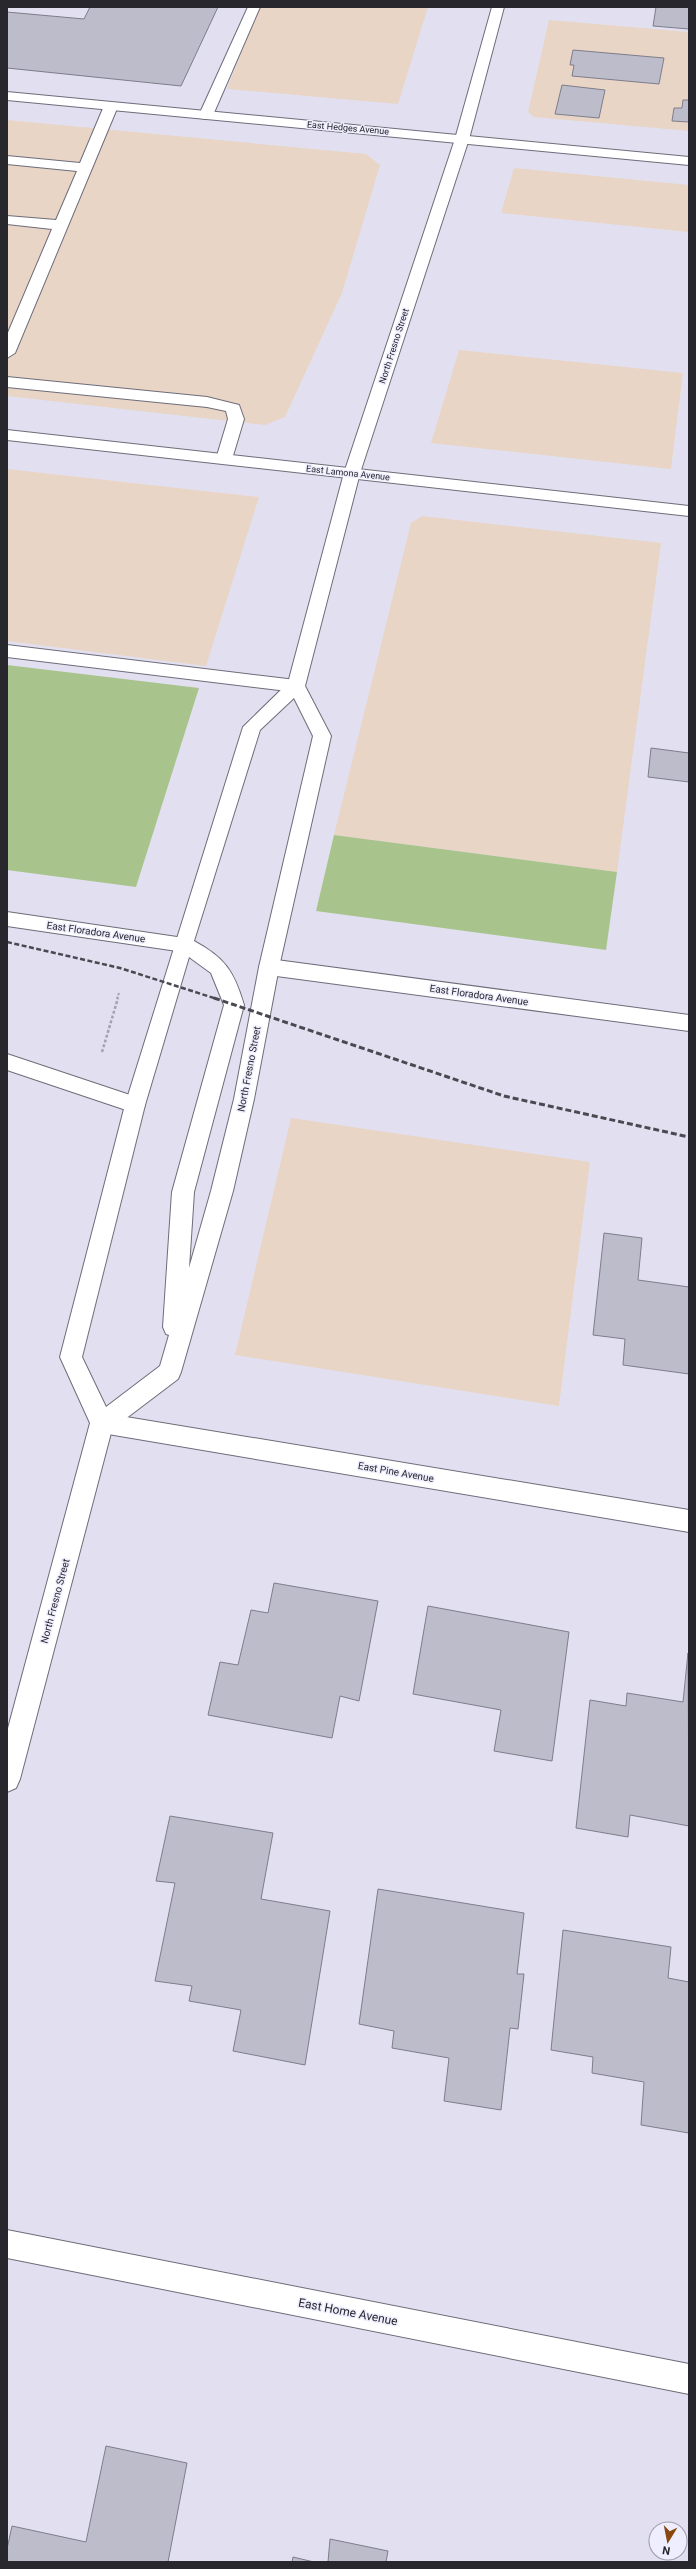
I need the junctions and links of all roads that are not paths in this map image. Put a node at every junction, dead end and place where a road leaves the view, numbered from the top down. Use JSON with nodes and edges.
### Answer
{"nodes":[{"id":1,"x":254,"y":7,"type":"edge"},
{"id":2,"x":498,"y":7,"type":"edge"},
{"id":3,"x":7,"y":96,"type":"edge"},
{"id":4,"x":111,"y":106,"type":"junction"},
{"id":5,"x":206,"y":115,"type":"junction"},
{"id":6,"x":462,"y":139,"type":"junction"},
{"id":7,"x":7,"y":160,"type":"edge"},
{"id":8,"x":689,"y":161,"type":"edge"},
{"id":9,"x":84,"y":168,"type":"junction"},
{"id":10,"x":7,"y":220,"type":"edge"},
{"id":11,"x":60,"y":225,"type":"junction"},
{"id":12,"x":7,"y":353,"type":"edge"},
{"id":13,"x":7,"y":382,"type":"edge"},
{"id":14,"x":7,"y":435,"type":"edge"},
{"id":15,"x":224,"y":459,"type":"junction"},
{"id":16,"x":352,"y":473,"type":"junction"},
{"id":17,"x":689,"y":511,"type":"edge"},
{"id":18,"x":7,"y":650,"type":"edge"},
{"id":19,"x":296,"y":686,"type":"junction"},
{"id":20,"x":7,"y":919,"type":"edge"},
{"id":21,"x":184,"y":945,"type":"junction"},
{"id":22,"x":269,"y":967,"type":"junction"},
{"id":23,"x":689,"y":1023,"type":"edge"},
{"id":24,"x":7,"y":1062,"type":"edge"},
{"id":25,"x":135,"y":1105,"type":"junction"},
{"id":26,"x":170,"y":1372,"type":"junction"},
{"id":27,"x":102,"y":1423,"type":"junction"},
{"id":28,"x":689,"y":1522,"type":"edge"},
{"id":29,"x":7,"y":1779,"type":"edge"},
{"id":30,"x":7,"y":2244,"type":"edge"},
{"id":31,"x":689,"y":2379,"type":"edge"}],
"edges":[{"from":1,"to":5,"type":"main road"},
{"from":2,"to":6,"type":"main road","name":"North Fresno Street"},
{"from":3,"to":4,"type":"main road","name":"East Hedges Avenue"},
{"from":4,"to":5,"type":"main road","name":"East Hedges Avenue"},
{"from":4,"to":9,"type":"main road"},
{"from":5,"to":6,"type":"main road","name":"East Hedges Avenue"},
{"from":6,"to":8,"type":"main road","name":"East Hedges Avenue"},
{"from":6,"to":16,"type":"main road","name":"North Fresno Street"},
{"from":7,"to":9,"type":"main road"},
{"from":9,"to":11,"type":"main road"},
{"from":10,"to":11,"type":"main road"},
{"from":11,"to":12,"type":"main road"},
{"from":13,"to":15,"type":"main road"},
{"from":14,"to":15,"type":"main road","name":"East Lamona Avenue"},
{"from":15,"to":16,"type":"main road","name":"East Lamona Avenue"},
{"from":16,"to":17,"type":"main road","name":"East Lamona Avenue"},
{"from":16,"to":19,"type":"main road","name":"North Fresno Street"},
{"from":18,"to":19,"type":"main road"},
{"from":19,"to":21,"type":"main road"},
{"from":19,"to":22,"type":"main road","name":"North Fresno Street"},
{"from":20,"to":21,"type":"main road","name":"East Floradora Avenue"},
{"from":21,"to":25,"type":"main road"},
{"from":21,"to":26,"type":"main road"},
{"from":22,"to":23,"type":"main road","name":"East Floradora Avenue"},
{"from":22,"to":26,"type":"main road","name":"North Fresno Street"},
{"from":24,"to":25,"type":"main road"},
{"from":25,"to":27,"type":"main road"},
{"from":26,"to":27,"type":"main road"},
{"from":27,"to":28,"type":"main road","name":"East Pine Avenue"},
{"from":27,"to":29,"type":"main road","name":"North Fresno Street"},
{"from":30,"to":31,"type":"main road","name":"East Home Avenue"}]}
